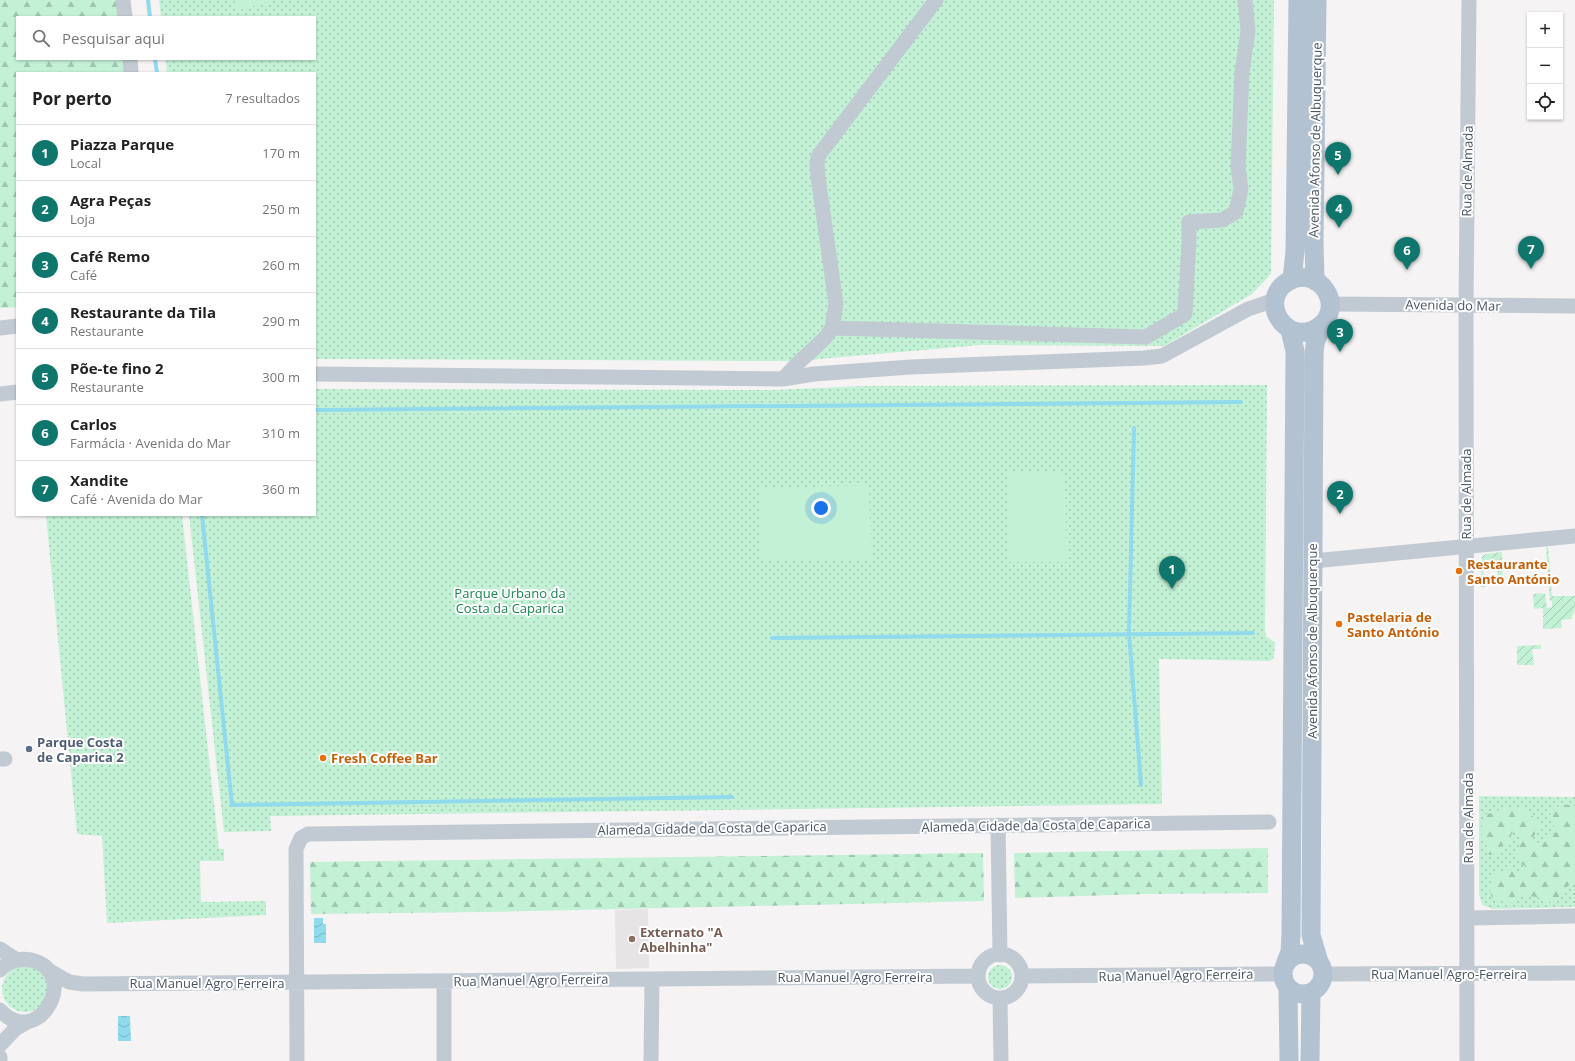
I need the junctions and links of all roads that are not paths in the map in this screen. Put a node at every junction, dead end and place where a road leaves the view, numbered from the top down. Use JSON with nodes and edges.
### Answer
{"nodes":[{"id":1,"x":123,"y":0,"type":"edge"},
{"id":2,"x":936,"y":0,"type":"edge"},
{"id":3,"x":1245,"y":0,"type":"edge"},
{"id":4,"x":1298,"y":0,"type":"edge"},
{"id":5,"x":1317,"y":0,"type":"edge"},
{"id":6,"x":1469,"y":0,"type":"edge"},
{"id":7,"x":125,"y":16,"type":"edge"},
{"id":8,"x":130,"y":60,"type":"edge"},
{"id":9,"x":131,"y":72,"type":"edge"},
{"id":10,"x":1292,"y":280,"type":"junction"},
{"id":11,"x":1316,"y":281,"type":"junction"},
{"id":12,"x":1275,"y":300,"type":"junction"},
{"id":13,"x":1466,"y":305,"type":"junction"},
{"id":14,"x":1575,"y":306,"type":"edge"},
{"id":15,"x":1328,"y":312,"type":"junction"},
{"id":16,"x":16,"y":326,"type":"edge"},
{"id":17,"x":0,"y":328,"type":"edge"},
{"id":18,"x":832,"y":328,"type":"junction"},
{"id":19,"x":1290,"y":330,"type":"junction"},
{"id":20,"x":316,"y":374,"type":"edge"},
{"id":21,"x":783,"y":379,"type":"junction"},
{"id":22,"x":16,"y":392,"type":"edge"},
{"id":23,"x":0,"y":394,"type":"edge"},
{"id":24,"x":1575,"y":536,"type":"edge"},
{"id":25,"x":1467,"y":546,"type":"junction"},
{"id":26,"x":1313,"y":561,"type":"junction"},
{"id":27,"x":1269,"y":822,"type":"dead end"},
{"id":28,"x":998,"y":825,"type":"junction"},
{"id":29,"x":1575,"y":916,"type":"edge"},
{"id":30,"x":1468,"y":918,"type":"junction"},
{"id":31,"x":0,"y":949,"type":"edge"},
{"id":32,"x":1000,"y":955,"type":"junction"},
{"id":33,"x":17,"y":960,"type":"junction"},
{"id":34,"x":1321,"y":968,"type":"junction"},
{"id":35,"x":0,"y":970,"type":"edge"},
{"id":36,"x":48,"y":970,"type":"junction"},
{"id":37,"x":1575,"y":973,"type":"edge"},
{"id":38,"x":1468,"y":974,"type":"junction"},
{"id":39,"x":1286,"y":975,"type":"junction"},
{"id":40,"x":978,"y":976,"type":"junction"},
{"id":41,"x":1022,"y":976,"type":"junction"},
{"id":42,"x":652,"y":979,"type":"junction"},
{"id":43,"x":444,"y":981,"type":"junction"},
{"id":44,"x":297,"y":982,"type":"junction"},
{"id":45,"x":83,"y":984,"type":"junction"},
{"id":46,"x":1311,"y":993,"type":"junction"},
{"id":47,"x":1000,"y":998,"type":"junction"},
{"id":48,"x":50,"y":1007,"type":"junction"},
{"id":49,"x":0,"y":1010,"type":"edge"},
{"id":50,"x":27,"y":1022,"type":"junction"},
{"id":51,"x":0,"y":1023,"type":"edge"},
{"id":52,"x":0,"y":1030,"type":"edge"},
{"id":53,"x":0,"y":1045,"type":"edge"},
{"id":54,"x":0,"y":1057,"type":"edge"},
{"id":55,"x":0,"y":1061,"type":"edge"},
{"id":56,"x":297,"y":1061,"type":"edge"},
{"id":57,"x":444,"y":1061,"type":"edge"},
{"id":58,"x":651,"y":1061,"type":"edge"},
{"id":59,"x":1001,"y":1061,"type":"edge"},
{"id":60,"x":1289,"y":1061,"type":"edge"},
{"id":61,"x":1310,"y":1061,"type":"edge"},
{"id":62,"x":1467,"y":1061,"type":"edge"}],
"edges":[{"from":1,"to":7,"type":"street"},
{"from":2,"to":18,"type":"street"},
{"from":3,"to":18,"type":"street"},
{"from":4,"to":10,"type":"main road","name":"Avenida Afonso de Albuquerque"},
{"from":5,"to":11,"type":"main road","name":"Avenida Afonso de Albuquerque"},
{"from":6,"to":13,"type":"street","name":"Rua de Almada"},
{"from":8,"to":9,"type":"street"},
{"from":10,"to":11,"type":"main road"},
{"from":10,"to":12,"type":"main road"},
{"from":11,"to":15,"type":"main road"},
{"from":12,"to":19,"type":"main road","name":"Avenida Afonso de Albuquerque"},
{"from":12,"to":21,"type":"street"},
{"from":13,"to":14,"type":"street","name":"Avenida do Mar"},
{"from":13,"to":15,"type":"street","name":"Avenida do Mar"},
{"from":13,"to":25,"type":"street","name":"Rua de Almada"},
{"from":15,"to":19,"type":"main road"},
{"from":15,"to":26,"type":"main road","name":"Avenida Afonso de Albuquerque"},
{"from":16,"to":17,"type":"street"},
{"from":18,"to":21,"type":"street"},
{"from":19,"to":39,"type":"main road","name":"Avenida Afonso de Albuquerque"},
{"from":20,"to":21,"type":"street"},
{"from":22,"to":23,"type":"street"},
{"from":24,"to":25,"type":"street"},
{"from":25,"to":26,"type":"street"},
{"from":25,"to":30,"type":"street","name":"Rua de Almada"},
{"from":26,"to":34,"type":"main road","name":"Avenida Afonso de Albuquerque"},
{"from":27,"to":28,"type":"street","name":"Alameda Cidade da Costa de Caparica"},
{"from":28,"to":32,"type":"street"},
{"from":28,"to":44,"type":"street","name":"Alameda Cidade da Costa de Caparica"},
{"from":29,"to":30,"type":"street"},
{"from":30,"to":38,"type":"street","name":"Rua de Almada"},
{"from":31,"to":33,"type":"street"},
{"from":32,"to":40,"type":"street"},
{"from":32,"to":41,"type":"street"},
{"from":33,"to":35,"type":"street"},
{"from":33,"to":36,"type":"street","name":"Rua Manuel Agro Ferreira"},
{"from":34,"to":38,"type":"street","name":"Rua Manuel Agro-Ferreira"},
{"from":34,"to":39,"type":"main road","name":"Rua Manuel Agro-Ferreira"},
{"from":34,"to":46,"type":"main road"},
{"from":36,"to":45,"type":"street","name":"Rua Manuel Agro Ferreira"},
{"from":36,"to":48,"type":"street"},
{"from":37,"to":38,"type":"street","name":"Rua Manuel Agro-Ferreira"},
{"from":38,"to":62,"type":"street","name":"Rua de Almada"},
{"from":39,"to":41,"type":"street","name":"Rua Manuel Agro Ferreira"},
{"from":39,"to":46,"type":"main road"},
{"from":39,"to":60,"type":"main road","name":"Avenida Afonso de Albuquerque"},
{"from":40,"to":42,"type":"street","name":"Rua Manuel Agro Ferreira"},
{"from":40,"to":47,"type":"street"},
{"from":41,"to":47,"type":"street"},
{"from":42,"to":43,"type":"street","name":"Rua Manuel Agro Ferreira"},
{"from":42,"to":58,"type":"street"},
{"from":43,"to":44,"type":"street","name":"Rua Manuel Agro Ferreira"},
{"from":43,"to":57,"type":"street"},
{"from":44,"to":45,"type":"street","name":"Rua Manuel Agro Ferreira"},
{"from":44,"to":56,"type":"street"},
{"from":45,"to":48,"type":"street"},
{"from":46,"to":61,"type":"main road"},
{"from":47,"to":59,"type":"street"},
{"from":48,"to":50,"type":"street"},
{"from":49,"to":50,"type":"street"},
{"from":50,"to":53,"type":"street"},
{"from":51,"to":52,"type":"street"},
{"from":54,"to":55,"type":"street"}]}
